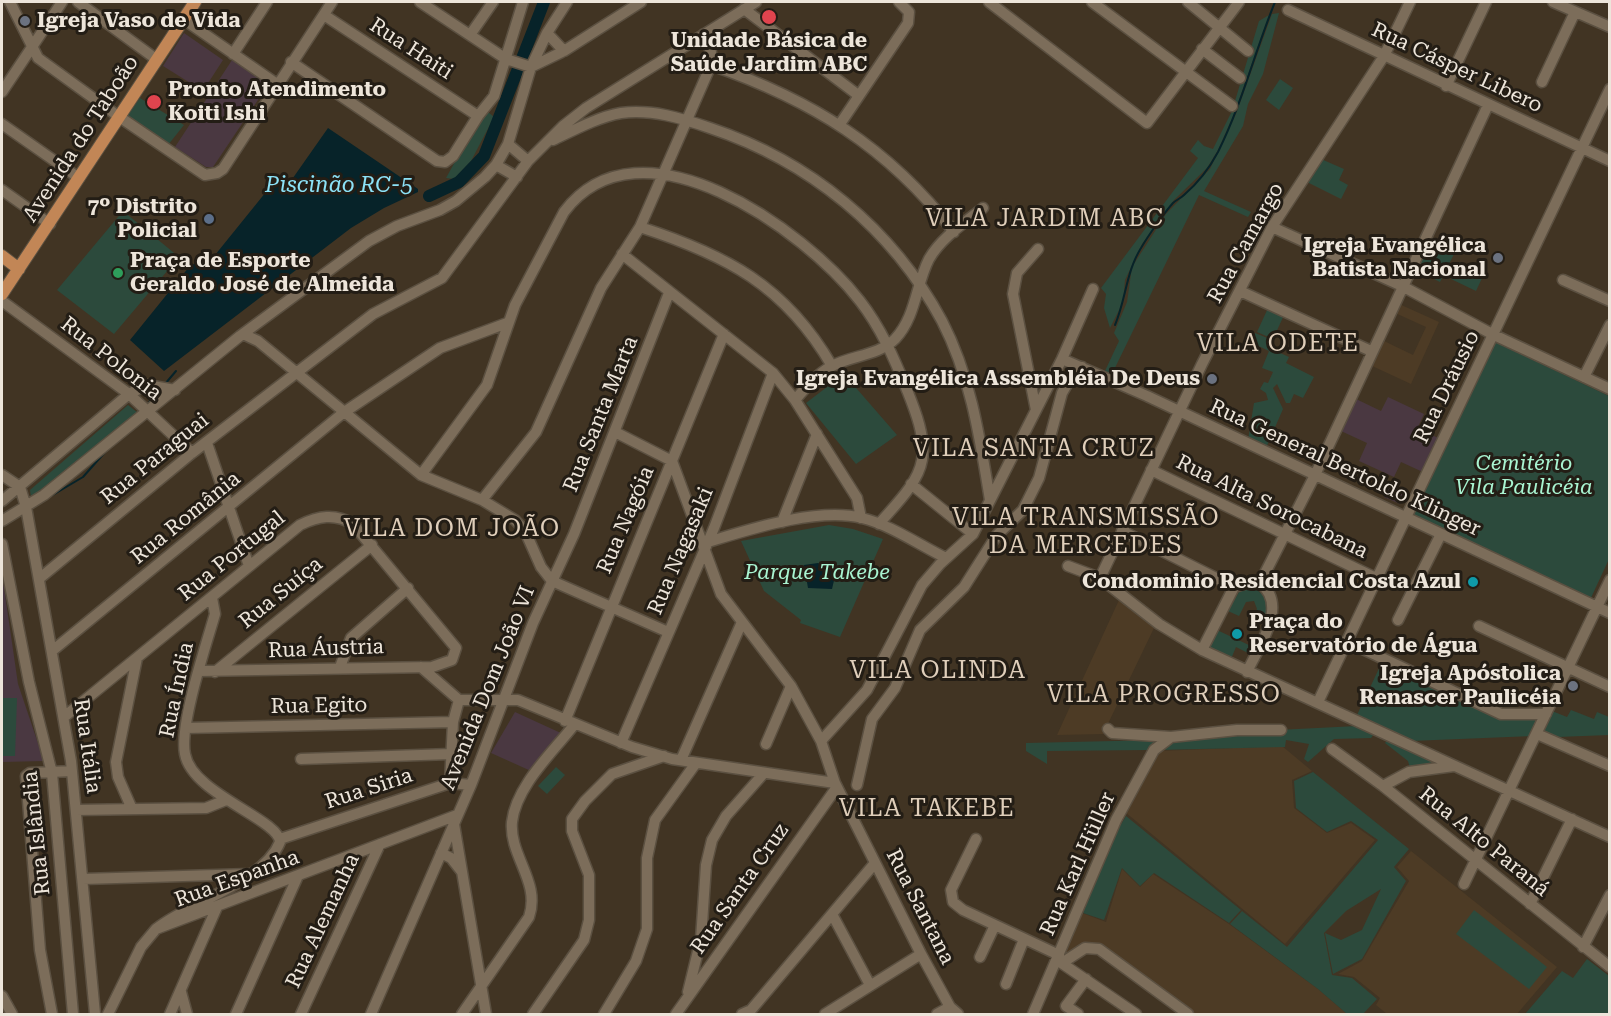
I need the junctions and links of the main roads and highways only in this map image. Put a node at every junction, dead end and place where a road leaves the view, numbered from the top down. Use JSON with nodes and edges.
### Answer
{"nodes":[{"id":1,"x":193,"y":2,"type":"edge"},
{"id":2,"x":2,"y":256,"type":"edge"},
{"id":3,"x":19,"y":269,"type":"junction"},
{"id":4,"x":2,"y":294,"type":"edge"}],
"edges":[{"from":1,"to":3,"type":"main road","name":"Avenida do Taboão"},
{"from":2,"to":3,"type":"main road"},
{"from":3,"to":4,"type":"main road","name":"Avenida do Taboão"}]}
